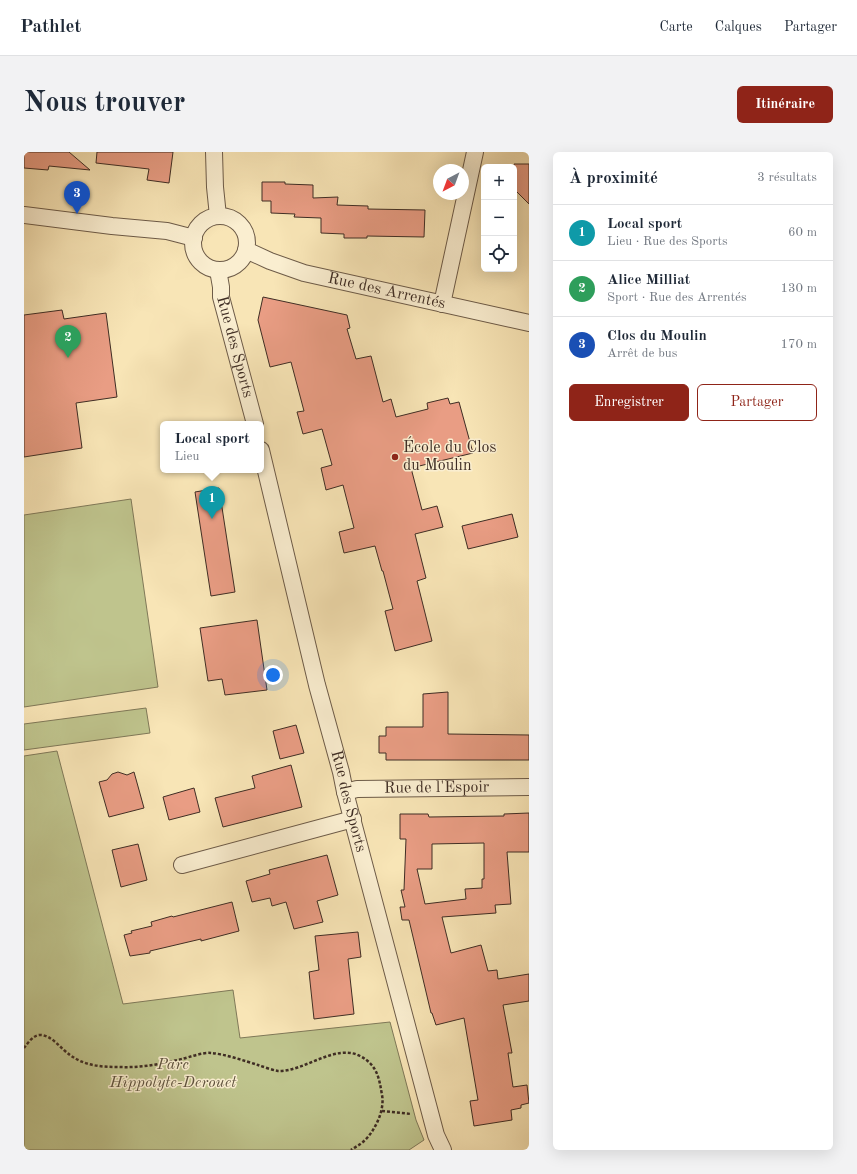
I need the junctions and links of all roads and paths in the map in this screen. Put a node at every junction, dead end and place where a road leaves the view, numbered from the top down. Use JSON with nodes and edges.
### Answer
{"nodes":[{"id":1,"x":214,"y":152,"type":"edge"},
{"id":2,"x":475,"y":152,"type":"edge"},
{"id":3,"x":24,"y":215,"type":"edge"},
{"id":4,"x":218,"y":216,"type":"junction"},
{"id":5,"x":194,"y":238,"type":"junction"},
{"id":6,"x":246,"y":250,"type":"junction"},
{"id":7,"x":218,"y":270,"type":"junction"},
{"id":8,"x":442,"y":304,"type":"junction"},
{"id":9,"x":529,"y":323,"type":"edge"},
{"id":10,"x":254,"y":421,"type":"edge"},
{"id":11,"x":264,"y":463,"type":"edge"},
{"id":12,"x":529,"y":787,"type":"edge"},
{"id":13,"x":345,"y":792,"type":"junction"},
{"id":14,"x":353,"y":819,"type":"junction"},
{"id":15,"x":182,"y":865,"type":"dead end"},
{"id":16,"x":24,"y":1048,"type":"edge"},
{"id":17,"x":430,"y":1110,"type":"junction"},
{"id":18,"x":382,"y":1112,"type":"junction"},
{"id":19,"x":351,"y":1150,"type":"edge"},
{"id":20,"x":443,"y":1150,"type":"edge"}],
"edges":[{"from":1,"to":4,"type":"street"},
{"from":2,"to":8,"type":"street"},
{"from":3,"to":5,"type":"street"},
{"from":4,"to":5,"type":"street"},
{"from":4,"to":6,"type":"street"},
{"from":5,"to":7,"type":"street"},
{"from":6,"to":7,"type":"street"},
{"from":6,"to":8,"type":"street","name":"Rue des Arrentés"},
{"from":7,"to":10,"type":"street","name":"Rue des Sports"},
{"from":8,"to":9,"type":"street","name":"Rue des Arrentés"},
{"from":11,"to":13,"type":"street","name":"Rue des Sports"},
{"from":12,"to":13,"type":"street","name":"Rue de l'Espoir"},
{"from":13,"to":14,"type":"street","name":"Rue des Sports"},
{"from":14,"to":15,"type":"street"},
{"from":14,"to":17,"type":"street","name":"Rue des Sports"},
{"from":16,"to":18,"type":"path"},
{"from":17,"to":18,"type":"path"},
{"from":17,"to":20,"type":"street","name":"Rue des Sports"},
{"from":18,"to":19,"type":"path"}]}
